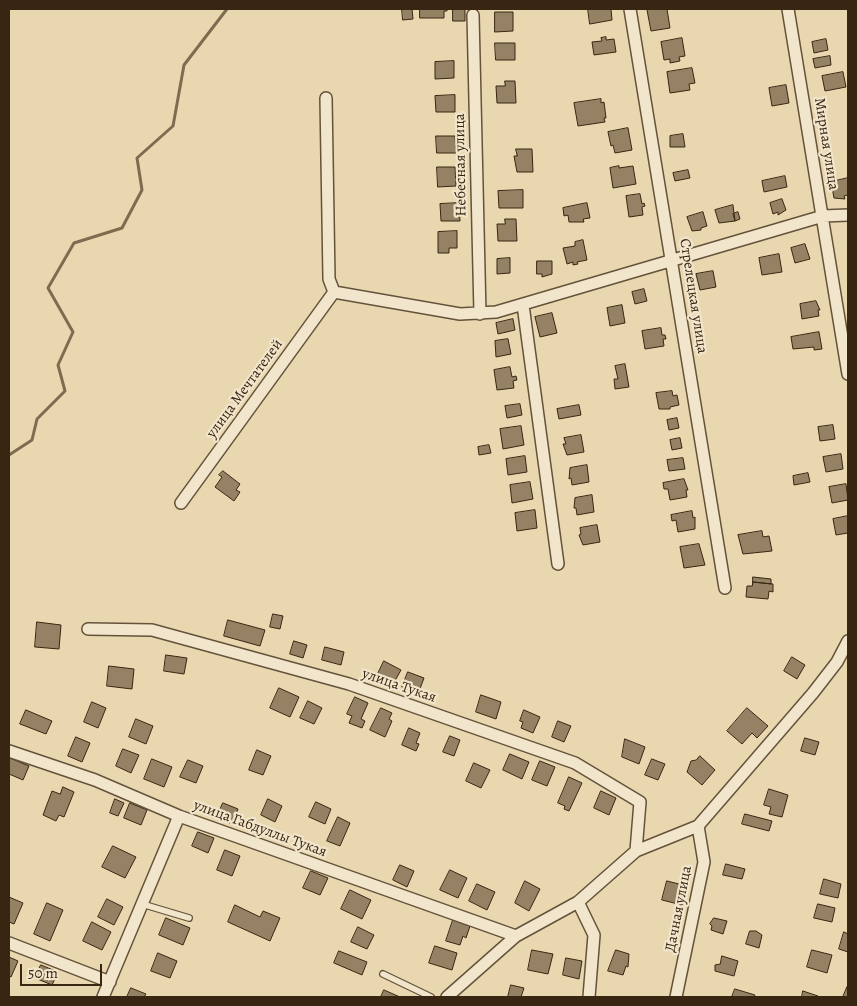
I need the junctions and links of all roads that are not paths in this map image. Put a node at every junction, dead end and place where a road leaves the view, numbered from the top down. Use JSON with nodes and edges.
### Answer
{"nodes":[{"id":1,"x":630,"y":9,"type":"edge"},
{"id":2,"x":788,"y":9,"type":"edge"},
{"id":3,"x":473,"y":15,"type":"dead end"},
{"id":4,"x":326,"y":98,"type":"dead end"},
{"id":5,"x":848,"y":215,"type":"edge"},
{"id":6,"x":823,"y":216,"type":"junction"},
{"id":7,"x":672,"y":260,"type":"junction"},
{"id":8,"x":334,"y":292,"type":"junction"},
{"id":9,"x":522,"y":305,"type":"junction"},
{"id":10,"x":480,"y":314,"type":"junction"},
{"id":11,"x":848,"y":374,"type":"edge"},
{"id":12,"x":181,"y":503,"type":"dead end"},
{"id":13,"x":558,"y":564,"type":"dead end"},
{"id":14,"x":725,"y":588,"type":"dead end"},
{"id":15,"x":88,"y":628,"type":"dead end"},
{"id":16,"x":848,"y":641,"type":"edge"},
{"id":17,"x":9,"y":751,"type":"edge"},
{"id":18,"x":179,"y":816,"type":"junction"},
{"id":19,"x":698,"y":826,"type":"junction"},
{"id":20,"x":636,"y":851,"type":"junction"},
{"id":21,"x":578,"y":902,"type":"junction"},
{"id":22,"x":142,"y":904,"type":"junction"},
{"id":23,"x":189,"y":918,"type":"dead end"},
{"id":24,"x":516,"y":936,"type":"junction"},
{"id":25,"x":9,"y":943,"type":"edge"},
{"id":26,"x":383,"y":974,"type":"dead end"},
{"id":27,"x":110,"y":982,"type":"junction"},
{"id":28,"x":103,"y":997,"type":"edge"},
{"id":29,"x":431,"y":997,"type":"edge"},
{"id":30,"x":447,"y":997,"type":"edge"},
{"id":31,"x":589,"y":997,"type":"edge"},
{"id":32,"x":676,"y":997,"type":"edge"}],
"edges":[{"from":1,"to":7,"type":"street","name":"Стрелецкая улица"},
{"from":2,"to":6,"type":"street","name":"Мирная улица"},
{"from":3,"to":10,"type":"street","name":"Небесная улица"},
{"from":4,"to":8,"type":"street"},
{"from":5,"to":6,"type":"street"},
{"from":6,"to":7,"type":"street"},
{"from":6,"to":11,"type":"street","name":"Мирная улица"},
{"from":7,"to":9,"type":"street"},
{"from":7,"to":14,"type":"street","name":"Стрелецкая улица"},
{"from":8,"to":10,"type":"street"},
{"from":8,"to":12,"type":"street","name":"улица Мечтателей"},
{"from":9,"to":10,"type":"street"},
{"from":9,"to":13,"type":"street"},
{"from":15,"to":20,"type":"street","name":"улица Тукая"},
{"from":16,"to":19,"type":"street"},
{"from":17,"to":18,"type":"street"},
{"from":18,"to":22,"type":"street","name":"улица Габдуллы Тукая"},
{"from":18,"to":24,"type":"street","name":"улица Габдуллы Тукая"},
{"from":19,"to":20,"type":"street"},
{"from":19,"to":32,"type":"street","name":"Дачная улица"},
{"from":20,"to":21,"type":"street"},
{"from":21,"to":24,"type":"street"},
{"from":21,"to":31,"type":"street"},
{"from":22,"to":23,"type":"lane"},
{"from":22,"to":27,"type":"street","name":"улица Габдуллы Тукая"},
{"from":24,"to":30,"type":"street"},
{"from":25,"to":27,"type":"street"},
{"from":26,"to":29,"type":"lane"},
{"from":27,"to":28,"type":"street","name":"улица Габдуллы Тукая"}]}
